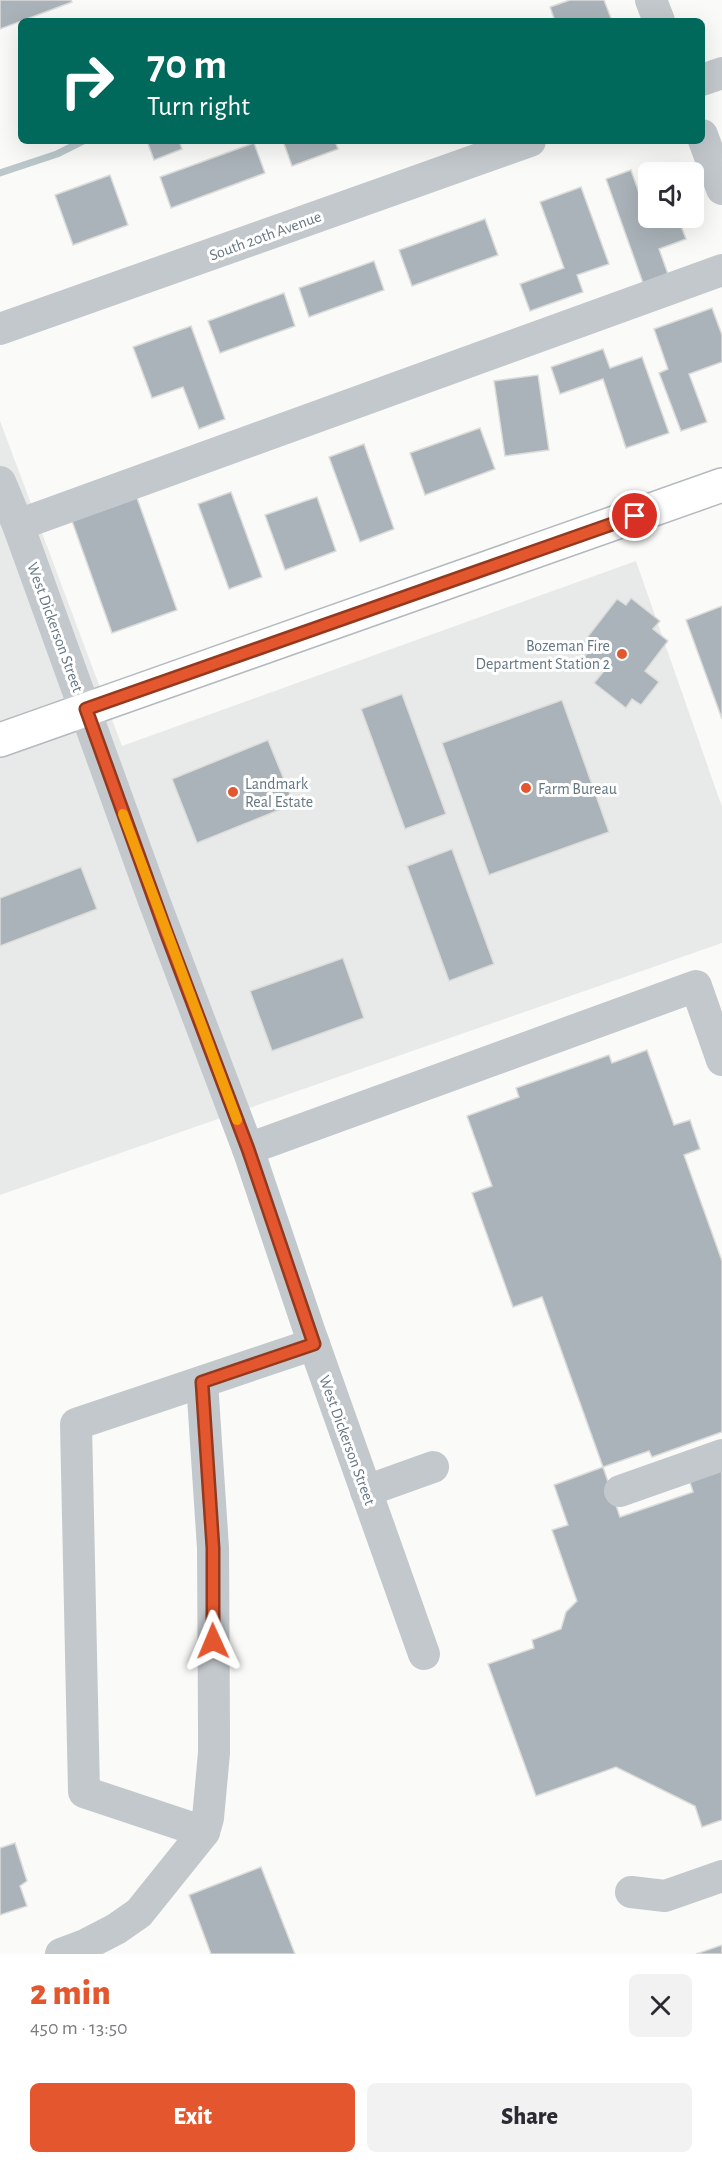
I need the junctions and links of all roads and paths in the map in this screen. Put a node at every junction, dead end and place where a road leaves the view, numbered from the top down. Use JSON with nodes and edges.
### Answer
{"nodes":[{"id":1,"x":651,"y":0,"type":"edge"},
{"id":2,"x":658,"y":18,"type":"edge"},
{"id":3,"x":722,"y":73,"type":"edge"},
{"id":4,"x":705,"y":79,"type":"edge"},
{"id":5,"x":705,"y":143,"type":"edge"},
{"id":6,"x":522,"y":144,"type":"edge"},
{"id":7,"x":722,"y":189,"type":"edge"},
{"id":8,"x":722,"y":270,"type":"edge"},
{"id":9,"x":0,"y":329,"type":"edge"},
{"id":10,"x":0,"y":482,"type":"edge"},
{"id":11,"x":722,"y":485,"type":"edge"},
{"id":12,"x":18,"y":525,"type":"junction"},
{"id":13,"x":86,"y":709,"type":"junction"},
{"id":14,"x":0,"y":740,"type":"edge"},
{"id":15,"x":722,"y":1060,"type":"edge"},
{"id":16,"x":248,"y":1149,"type":"junction"},
{"id":17,"x":314,"y":1344,"type":"junction"},
{"id":18,"x":202,"y":1382,"type":"junction"},
{"id":19,"x":722,"y":1455,"type":"edge"},
{"id":20,"x":433,"y":1467,"type":"dead end"},
{"id":21,"x":366,"y":1491,"type":"junction"},
{"id":22,"x":620,"y":1491,"type":"dead end"},
{"id":23,"x":424,"y":1654,"type":"dead end"},
{"id":24,"x":204,"y":1832,"type":"junction"},
{"id":25,"x":722,"y":1876,"type":"edge"},
{"id":26,"x":631,"y":1892,"type":"dead end"},
{"id":27,"x":60,"y":1954,"type":"edge"}],
"edges":[{"from":1,"to":2,"type":"street"},
{"from":3,"to":4,"type":"street"},
{"from":5,"to":7,"type":"street"},
{"from":6,"to":9,"type":"street","name":"South 20th Avenue"},
{"from":8,"to":12,"type":"street"},
{"from":10,"to":12,"type":"street","name":"West Dickerson Street"},
{"from":11,"to":13,"type":"main road"},
{"from":12,"to":13,"type":"street","name":"West Dickerson Street"},
{"from":13,"to":14,"type":"main road"},
{"from":13,"to":16,"type":"street","name":"West Dickerson Street"},
{"from":15,"to":16,"type":"street"},
{"from":16,"to":17,"type":"street","name":"West Dickerson Street"},
{"from":17,"to":18,"type":"street"},
{"from":17,"to":21,"type":"street","name":"West Dickerson Street"},
{"from":18,"to":24,"type":"street"},
{"from":18,"to":24,"type":"street"},
{"from":19,"to":22,"type":"street"},
{"from":20,"to":21,"type":"street"},
{"from":21,"to":23,"type":"street","name":"West Dickerson Street"},
{"from":24,"to":27,"type":"street"},
{"from":25,"to":26,"type":"street"}]}
